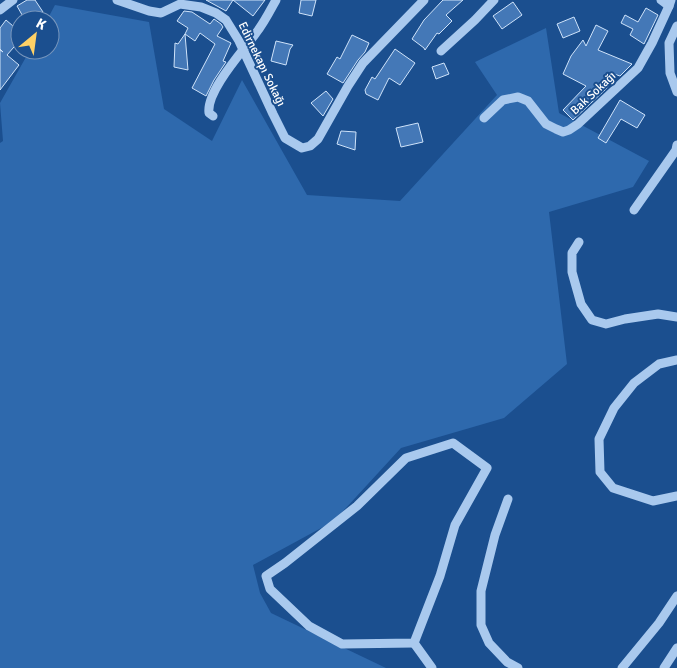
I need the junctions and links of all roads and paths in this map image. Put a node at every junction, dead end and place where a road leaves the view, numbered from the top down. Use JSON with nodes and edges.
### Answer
{"nodes":[{"id":1,"x":13,"y":0,"type":"edge"},
{"id":2,"x":117,"y":0,"type":"edge"},
{"id":3,"x":276,"y":0,"type":"edge"},
{"id":4,"x":424,"y":0,"type":"edge"},
{"id":5,"x":494,"y":0,"type":"edge"},
{"id":6,"x":661,"y":0,"type":"edge"},
{"id":7,"x":670,"y":3,"type":"edge"},
{"id":8,"x":0,"y":10,"type":"edge"},
{"id":9,"x":677,"y":26,"type":"edge"},
{"id":10,"x":243,"y":50,"type":"junction"},
{"id":11,"x":441,"y":51,"type":"dead end"},
{"id":12,"x":677,"y":92,"type":"edge"},
{"id":13,"x":213,"y":116,"type":"dead end"},
{"id":14,"x":484,"y":118,"type":"dead end"},
{"id":15,"x":677,"y":145,"type":"edge"},
{"id":16,"x":634,"y":210,"type":"dead end"},
{"id":17,"x":579,"y":242,"type":"dead end"},
{"id":18,"x":677,"y":317,"type":"edge"},
{"id":19,"x":677,"y":360,"type":"edge"},
{"id":20,"x":677,"y":496,"type":"edge"},
{"id":21,"x":508,"y":499,"type":"dead end"},
{"id":22,"x":677,"y":596,"type":"edge"},
{"id":23,"x":414,"y":642,"type":"junction"},
{"id":24,"x":677,"y":648,"type":"edge"},
{"id":25,"x":432,"y":668,"type":"edge"},
{"id":26,"x":518,"y":668,"type":"edge"},
{"id":27,"x":622,"y":668,"type":"edge"},
{"id":28,"x":664,"y":668,"type":"edge"}],
"edges":[{"from":1,"to":8,"type":"street"},
{"from":2,"to":10,"type":"street","name":"Edirnekapı Sokağı"},
{"from":3,"to":10,"type":"street"},
{"from":4,"to":10,"type":"street","name":"Edirnekapı Sokağı"},
{"from":5,"to":11,"type":"street"},
{"from":6,"to":7,"type":"street"},
{"from":7,"to":14,"type":"street","name":"Bak Sokağı"},
{"from":9,"to":12,"type":"street"},
{"from":10,"to":13,"type":"street"},
{"from":15,"to":16,"type":"street"},
{"from":17,"to":18,"type":"street"},
{"from":19,"to":20,"type":"street"},
{"from":21,"to":26,"type":"street"},
{"from":22,"to":27,"type":"street"},
{"from":23,"to":23,"type":"street"},
{"from":23,"to":25,"type":"street"},
{"from":24,"to":28,"type":"street"}]}
